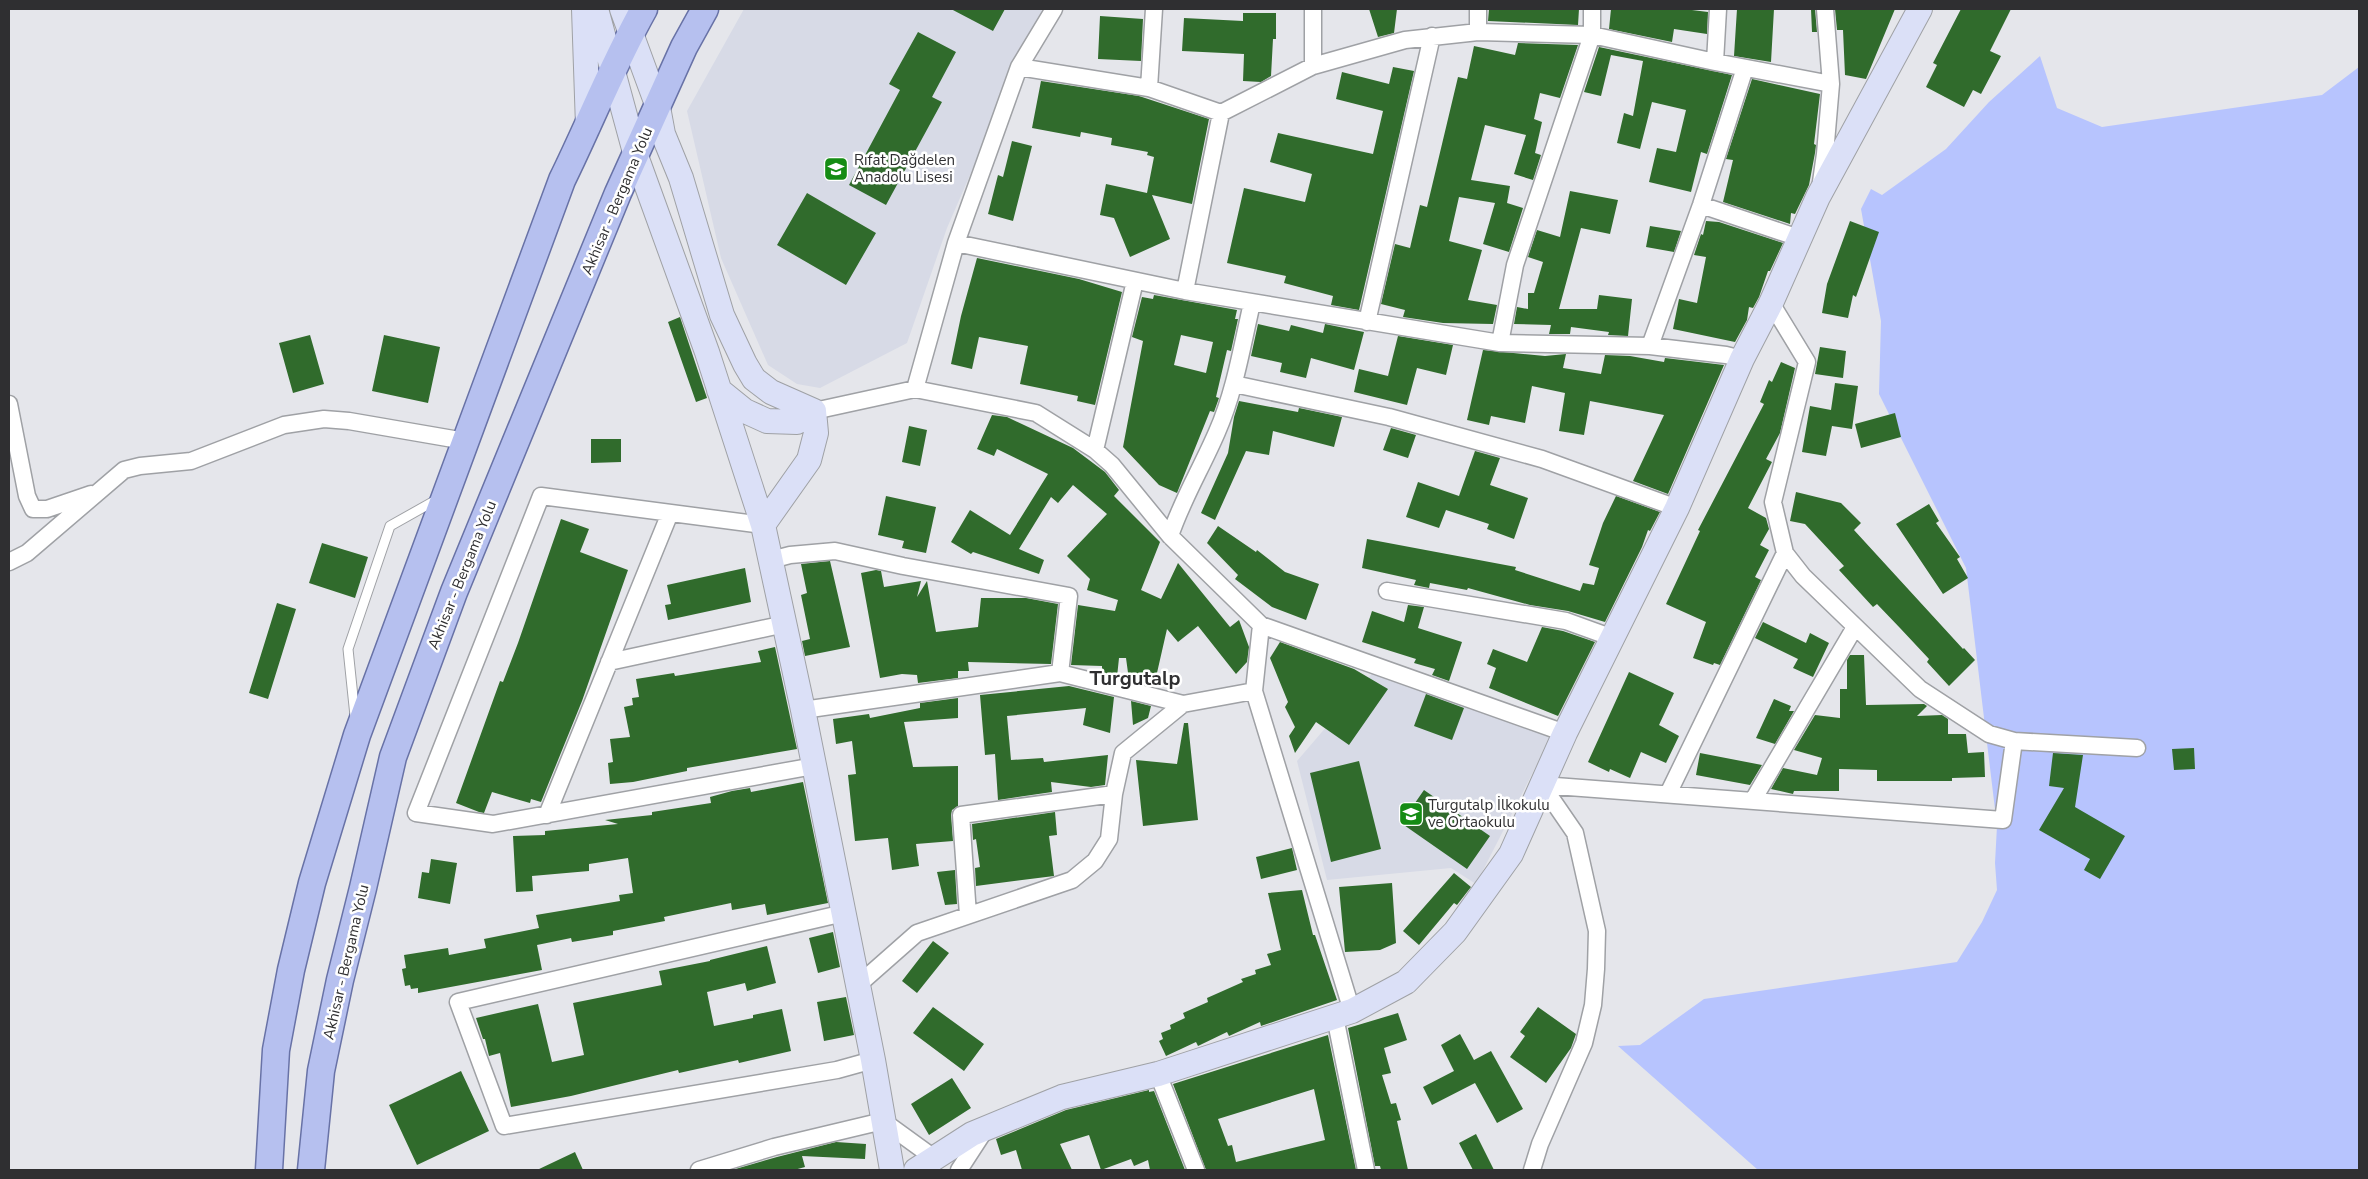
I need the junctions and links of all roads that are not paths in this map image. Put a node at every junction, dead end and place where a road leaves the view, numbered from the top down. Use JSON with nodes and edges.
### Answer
{"nodes":[{"id":1,"x":584,"y":9,"type":"edge"},
{"id":2,"x":596,"y":9,"type":"edge"},
{"id":3,"x":644,"y":9,"type":"edge"},
{"id":4,"x":704,"y":9,"type":"edge"},
{"id":5,"x":1054,"y":9,"type":"edge"},
{"id":6,"x":1154,"y":9,"type":"edge"},
{"id":7,"x":1313,"y":9,"type":"edge"},
{"id":8,"x":1478,"y":9,"type":"edge"},
{"id":9,"x":1592,"y":9,"type":"edge"},
{"id":10,"x":1718,"y":9,"type":"edge"},
{"id":11,"x":1825,"y":9,"type":"edge"},
{"id":12,"x":1920,"y":9,"type":"edge"},
{"id":13,"x":626,"y":21,"type":"edge"},
{"id":14,"x":1478,"y":32,"type":"junction"},
{"id":15,"x":1592,"y":35,"type":"junction"},
{"id":16,"x":1432,"y":36,"type":"junction"},
{"id":17,"x":1715,"y":62,"type":"junction"},
{"id":18,"x":1313,"y":66,"type":"junction"},
{"id":19,"x":1019,"y":67,"type":"junction"},
{"id":20,"x":1745,"y":68,"type":"junction"},
{"id":21,"x":612,"y":70,"type":"junction"},
{"id":22,"x":1831,"y":84,"type":"junction"},
{"id":23,"x":1149,"y":88,"type":"junction"},
{"id":24,"x":658,"y":107,"type":"junction"},
{"id":25,"x":1221,"y":113,"type":"junction"},
{"id":26,"x":588,"y":126,"type":"junction"},
{"id":27,"x":636,"y":156,"type":"junction"},
{"id":28,"x":1818,"y":197,"type":"junction"},
{"id":29,"x":1701,"y":205,"type":"junction"},
{"id":30,"x":1799,"y":238,"type":"junction"},
{"id":31,"x":956,"y":243,"type":"junction"},
{"id":32,"x":1135,"y":280,"type":"junction"},
{"id":33,"x":1185,"y":291,"type":"junction"},
{"id":34,"x":1252,"y":303,"type":"junction"},
{"id":35,"x":1771,"y":303,"type":"junction"},
{"id":36,"x":1367,"y":322,"type":"junction"},
{"id":37,"x":1500,"y":343,"type":"junction"},
{"id":38,"x":1650,"y":346,"type":"junction"},
{"id":39,"x":1742,"y":360,"type":"junction"},
{"id":40,"x":1234,"y":384,"type":"junction"},
{"id":41,"x":915,"y":389,"type":"junction"},
{"id":42,"x":719,"y":390,"type":"junction"},
{"id":43,"x":9,"y":404,"type":"edge"},
{"id":44,"x":814,"y":411,"type":"junction"},
{"id":45,"x":465,"y":442,"type":"junction"},
{"id":46,"x":1095,"y":450,"type":"junction"},
{"id":47,"x":100,"y":491,"type":"junction"},
{"id":48,"x":445,"y":495,"type":"junction"},
{"id":49,"x":1677,"y":508,"type":"junction"},
{"id":50,"x":670,"y":513,"type":"junction"},
{"id":51,"x":763,"y":525,"type":"junction"},
{"id":52,"x":1170,"y":536,"type":"junction"},
{"id":53,"x":1785,"y":553,"type":"junction"},
{"id":54,"x":771,"y":560,"type":"junction"},
{"id":55,"x":9,"y":562,"type":"edge"},
{"id":56,"x":1387,"y":591,"type":"dead end"},
{"id":57,"x":785,"y":624,"type":"junction"},
{"id":58,"x":1260,"y":625,"type":"junction"},
{"id":59,"x":1855,"y":627,"type":"junction"},
{"id":60,"x":1613,"y":638,"type":"junction"},
{"id":61,"x":609,"y":662,"type":"junction"},
{"id":62,"x":1060,"y":673,"type":"junction"},
{"id":63,"x":1254,"y":691,"type":"junction"},
{"id":64,"x":1183,"y":704,"type":"junction"},
{"id":65,"x":803,"y":710,"type":"junction"},
{"id":66,"x":1565,"y":733,"type":"junction"},
{"id":67,"x":358,"y":735,"type":"junction"},
{"id":68,"x":2014,"y":742,"type":"junction"},
{"id":69,"x":2137,"y":748,"type":"dead end"},
{"id":70,"x":814,"y":766,"type":"junction"},
{"id":71,"x":1542,"y":784,"type":"junction"},
{"id":72,"x":1114,"y":794,"type":"junction"},
{"id":73,"x":1668,"y":794,"type":"junction"},
{"id":74,"x":1753,"y":800,"type":"junction"},
{"id":75,"x":547,"y":815,"type":"junction"},
{"id":76,"x":844,"y":913,"type":"junction"},
{"id":77,"x":968,"y":915,"type":"junction"},
{"id":78,"x":858,"y":985,"type":"junction"},
{"id":79,"x":1344,"y":1014,"type":"junction"},
{"id":80,"x":873,"y":1060,"type":"junction"},
{"id":81,"x":1158,"y":1074,"type":"junction"},
{"id":82,"x":884,"y":1122,"type":"junction"},
{"id":83,"x":986,"y":1128,"type":"junction"},
{"id":84,"x":925,"y":1164,"type":"edge"},
{"id":85,"x":269,"y":1170,"type":"edge"},
{"id":86,"x":311,"y":1170,"type":"edge"},
{"id":87,"x":699,"y":1170,"type":"edge"},
{"id":88,"x":892,"y":1170,"type":"edge"},
{"id":89,"x":959,"y":1170,"type":"edge"},
{"id":90,"x":1196,"y":1170,"type":"edge"},
{"id":91,"x":1366,"y":1170,"type":"edge"},
{"id":92,"x":1532,"y":1170,"type":"edge"}],
"edges":[{"from":1,"to":26,"type":"street"},
{"from":2,"to":21,"type":"street"},
{"from":3,"to":13,"type":"main road"},
{"from":4,"to":24,"type":"main road","name":"Akhisar - Bergama Yolu"},
{"from":5,"to":19,"type":"street"},
{"from":6,"to":23,"type":"street"},
{"from":7,"to":18,"type":"street"},
{"from":8,"to":14,"type":"street"},
{"from":9,"to":15,"type":"street"},
{"from":10,"to":17,"type":"street"},
{"from":11,"to":22,"type":"street"},
{"from":12,"to":28,"type":"street"},
{"from":13,"to":21,"type":"main road"},
{"from":13,"to":24,"type":"street"},
{"from":14,"to":15,"type":"street"},
{"from":14,"to":16,"type":"street"},
{"from":15,"to":17,"type":"street"},
{"from":15,"to":37,"type":"street"},
{"from":16,"to":18,"type":"street"},
{"from":16,"to":36,"type":"street"},
{"from":17,"to":20,"type":"street"},
{"from":18,"to":25,"type":"street"},
{"from":19,"to":23,"type":"street"},
{"from":19,"to":31,"type":"street"},
{"from":20,"to":22,"type":"street"},
{"from":20,"to":29,"type":"street"},
{"from":21,"to":26,"type":"main road"},
{"from":21,"to":27,"type":"street"},
{"from":22,"to":28,"type":"street"},
{"from":23,"to":25,"type":"street"},
{"from":24,"to":27,"type":"main road","name":"Akhisar - Bergama Yolu"},
{"from":24,"to":44,"type":"street"},
{"from":25,"to":33,"type":"street"},
{"from":26,"to":45,"type":"main road"},
{"from":27,"to":42,"type":"street"},
{"from":27,"to":86,"type":"main road","name":"Akhisar - Bergama Yolu"},
{"from":28,"to":30,"type":"street"},
{"from":29,"to":30,"type":"street"},
{"from":29,"to":38,"type":"street"},
{"from":30,"to":35,"type":"street"},
{"from":31,"to":32,"type":"street"},
{"from":31,"to":41,"type":"street"},
{"from":32,"to":33,"type":"street"},
{"from":32,"to":46,"type":"street"},
{"from":33,"to":34,"type":"street"},
{"from":34,"to":36,"type":"street"},
{"from":34,"to":40,"type":"street"},
{"from":35,"to":39,"type":"street"},
{"from":35,"to":53,"type":"street"},
{"from":36,"to":37,"type":"street"},
{"from":37,"to":38,"type":"street"},
{"from":38,"to":39,"type":"street"},
{"from":39,"to":49,"type":"street"},
{"from":40,"to":49,"type":"street"},
{"from":40,"to":52,"type":"street"},
{"from":41,"to":44,"type":"street"},
{"from":41,"to":46,"type":"street"},
{"from":42,"to":44,"type":"street"},
{"from":42,"to":51,"type":"street"},
{"from":43,"to":47,"type":"street"},
{"from":44,"to":51,"type":"street"},
{"from":45,"to":47,"type":"street"},
{"from":45,"to":48,"type":"main road"},
{"from":46,"to":52,"type":"street"},
{"from":47,"to":55,"type":"street"},
{"from":48,"to":67,"type":"main road"},
{"from":48,"to":67,"type":"lane"},
{"from":49,"to":60,"type":"street"},
{"from":50,"to":51,"type":"street"},
{"from":50,"to":61,"type":"street"},
{"from":50,"to":75,"type":"street"},
{"from":51,"to":54,"type":"street"},
{"from":52,"to":58,"type":"street"},
{"from":53,"to":59,"type":"street"},
{"from":53,"to":73,"type":"street"},
{"from":54,"to":57,"type":"street"},
{"from":54,"to":62,"type":"street"},
{"from":56,"to":60,"type":"street"},
{"from":57,"to":61,"type":"street"},
{"from":57,"to":65,"type":"street"},
{"from":58,"to":63,"type":"street"},
{"from":58,"to":66,"type":"street"},
{"from":59,"to":68,"type":"street"},
{"from":59,"to":74,"type":"street"},
{"from":60,"to":66,"type":"street"},
{"from":61,"to":75,"type":"street"},
{"from":62,"to":64,"type":"street"},
{"from":62,"to":65,"type":"street"},
{"from":63,"to":64,"type":"street"},
{"from":63,"to":79,"type":"street"},
{"from":64,"to":72,"type":"street"},
{"from":65,"to":70,"type":"street"},
{"from":66,"to":71,"type":"street"},
{"from":67,"to":85,"type":"main road"},
{"from":68,"to":69,"type":"street"},
{"from":68,"to":74,"type":"street"},
{"from":70,"to":75,"type":"street"},
{"from":70,"to":76,"type":"street"},
{"from":71,"to":73,"type":"street"},
{"from":71,"to":79,"type":"street"},
{"from":71,"to":92,"type":"street"},
{"from":72,"to":77,"type":"street"},
{"from":72,"to":77,"type":"street"},
{"from":73,"to":74,"type":"street"},
{"from":76,"to":78,"type":"street"},
{"from":76,"to":80,"type":"street"},
{"from":77,"to":78,"type":"street"},
{"from":78,"to":80,"type":"street"},
{"from":79,"to":81,"type":"street"},
{"from":79,"to":91,"type":"street"},
{"from":80,"to":82,"type":"street"},
{"from":81,"to":83,"type":"street"},
{"from":81,"to":90,"type":"street"},
{"from":82,"to":84,"type":"street"},
{"from":82,"to":87,"type":"street"},
{"from":82,"to":88,"type":"street"},
{"from":83,"to":84,"type":"street"},
{"from":83,"to":89,"type":"street"}]}
